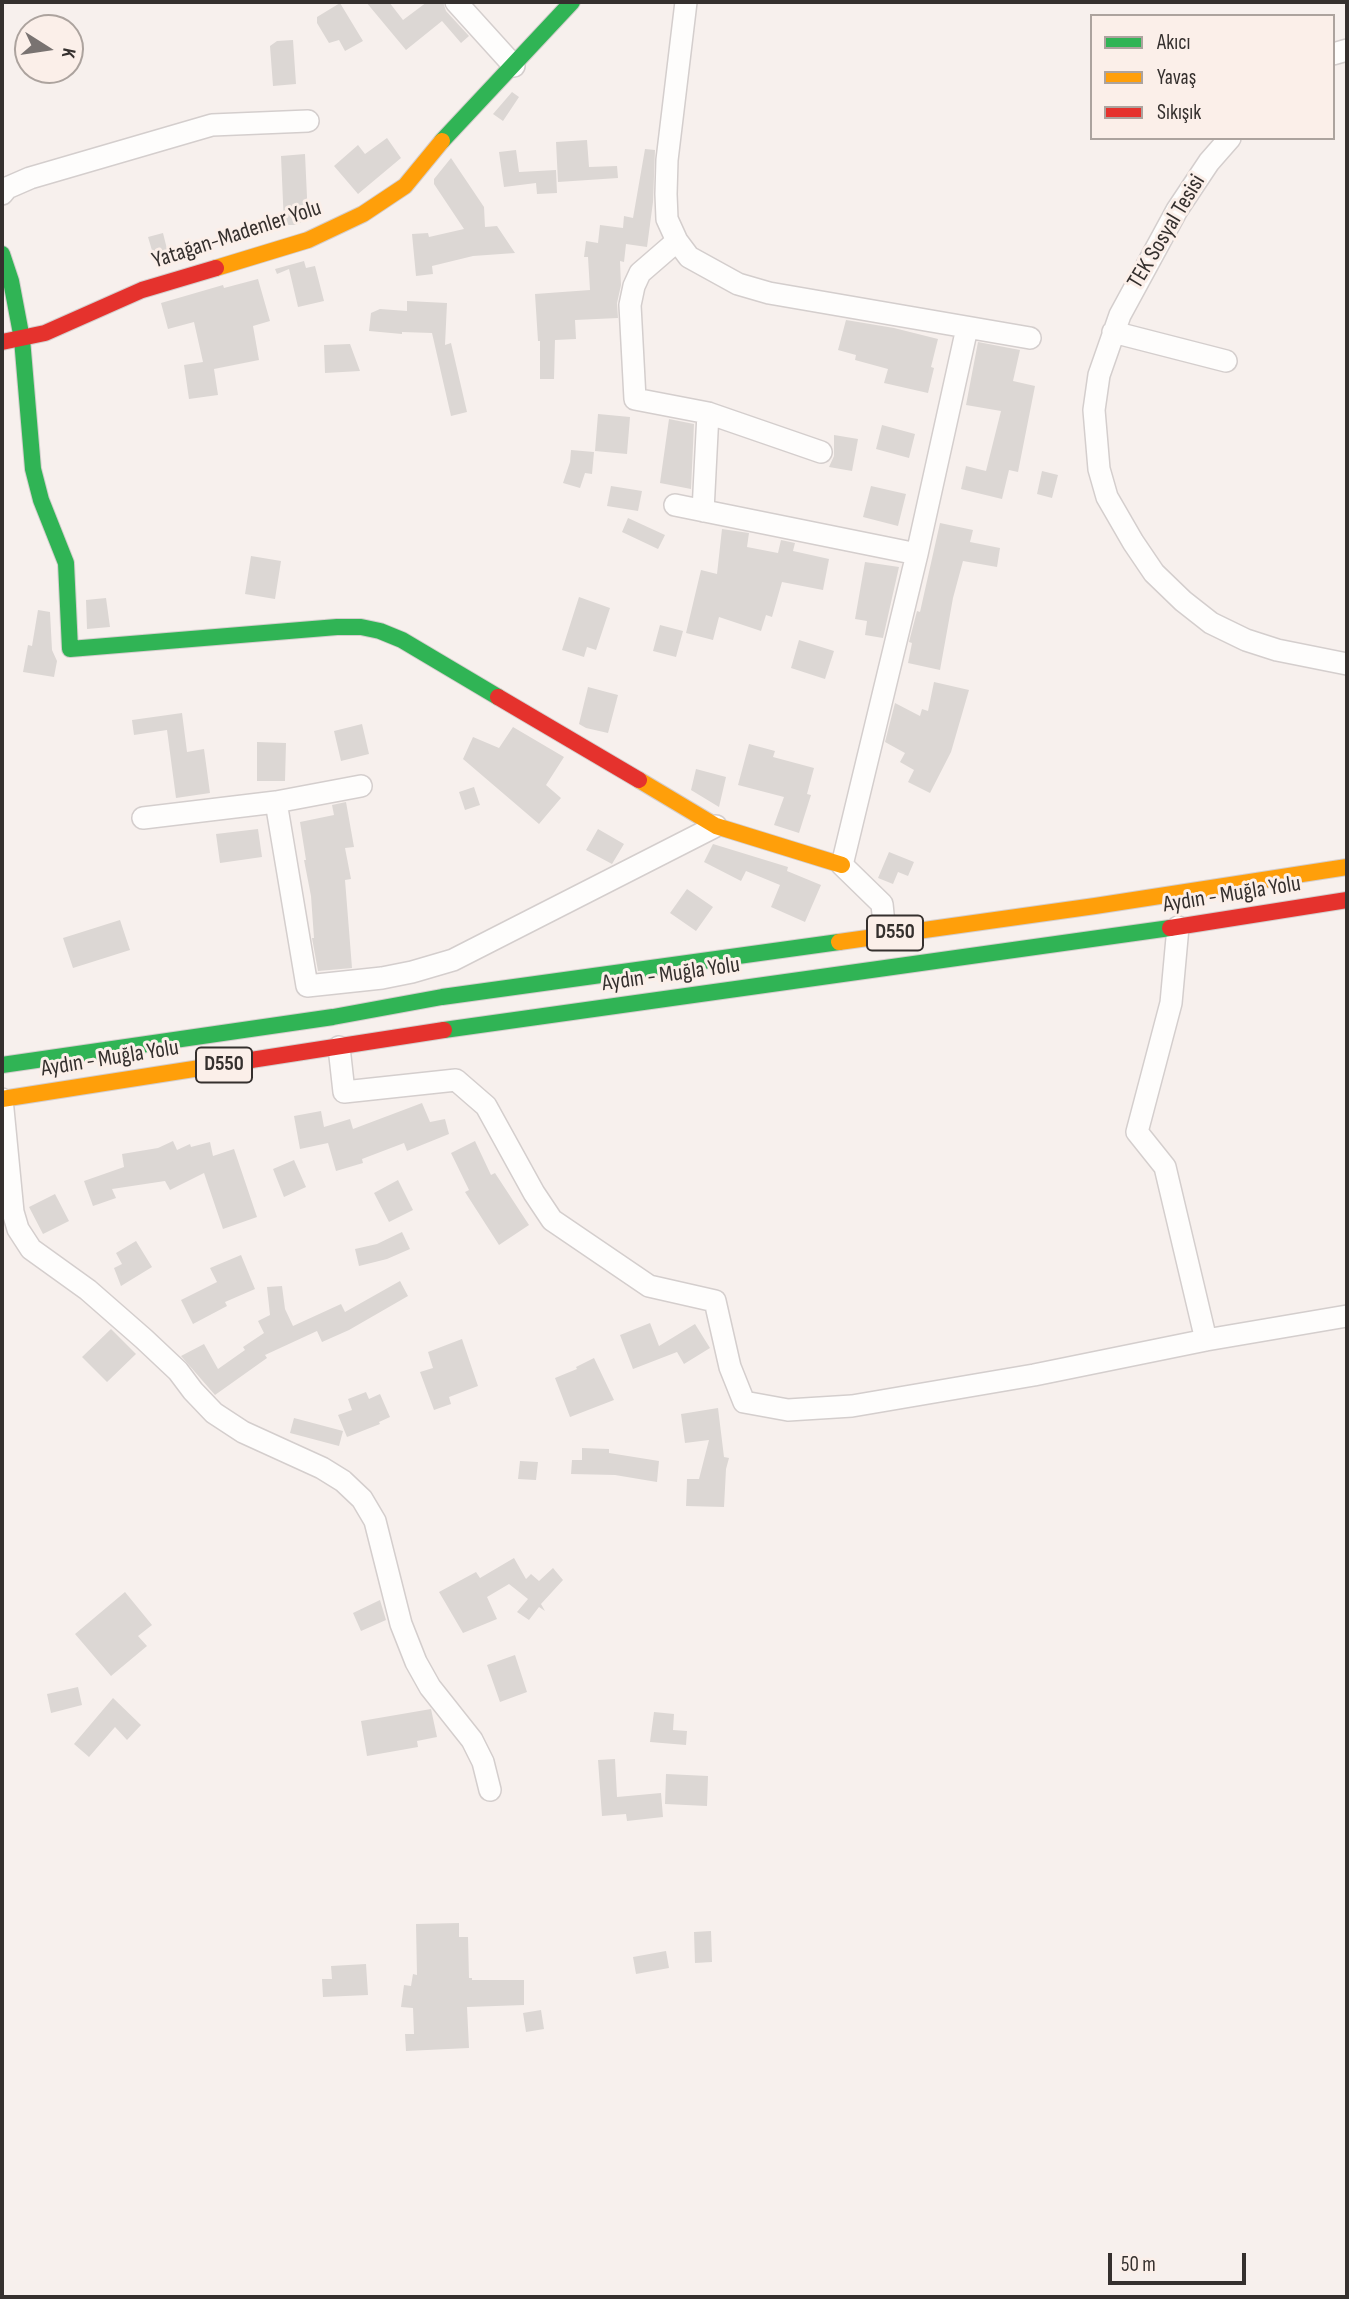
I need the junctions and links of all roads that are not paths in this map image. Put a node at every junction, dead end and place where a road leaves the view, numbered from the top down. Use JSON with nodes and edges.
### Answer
{"nodes":[{"id":1,"x":456,"y":2,"type":"edge"},
{"id":2,"x":572,"y":2,"type":"edge"},
{"id":3,"x":686,"y":2,"type":"edge"},
{"id":4,"x":514,"y":66,"type":"junction"},
{"id":5,"x":308,"y":121,"type":"dead end"},
{"id":6,"x":1228,"y":140,"type":"edge"},
{"id":7,"x":2,"y":194,"type":"edge"},
{"id":8,"x":677,"y":240,"type":"junction"},
{"id":9,"x":2,"y":254,"type":"edge"},
{"id":10,"x":967,"y":328,"type":"junction"},
{"id":11,"x":1113,"y":332,"type":"junction"},
{"id":12,"x":1030,"y":338,"type":"dead end"},
{"id":13,"x":22,"y":339,"type":"junction"},
{"id":14,"x":2,"y":342,"type":"edge"},
{"id":15,"x":1226,"y":361,"type":"dead end"},
{"id":16,"x":708,"y":413,"type":"junction"},
{"id":17,"x":821,"y":452,"type":"dead end"},
{"id":18,"x":675,"y":505,"type":"dead end"},
{"id":19,"x":702,"y":511,"type":"junction"},
{"id":20,"x":917,"y":554,"type":"junction"},
{"id":21,"x":1347,"y":664,"type":"edge"},
{"id":22,"x":361,"y":786,"type":"dead end"},
{"id":23,"x":276,"y":802,"type":"junction"},
{"id":24,"x":143,"y":818,"type":"dead end"},
{"id":25,"x":716,"y":826,"type":"junction"},
{"id":26,"x":842,"y":865,"type":"junction"},
{"id":27,"x":1347,"y":867,"type":"edge"},
{"id":28,"x":1347,"y":900,"type":"edge"},
{"id":29,"x":1178,"y":927,"type":"junction"},
{"id":30,"x":885,"y":934,"type":"junction"},
{"id":31,"x":339,"y":1046,"type":"junction"},
{"id":32,"x":2,"y":1065,"type":"edge"},
{"id":33,"x":2,"y":1099,"type":"edge"},
{"id":34,"x":1347,"y":1316,"type":"edge"},
{"id":35,"x":1206,"y":1340,"type":"junction"},
{"id":36,"x":490,"y":1790,"type":"dead end"}],
"edges":[{"from":1,"to":4,"type":"street"},
{"from":2,"to":4,"type":"main road","name":"Yatağan-Madenler Yolu"},
{"from":3,"to":8,"type":"street"},
{"from":4,"to":13,"type":"main road","name":"Yatağan-Madenler Yolu"},
{"from":5,"to":7,"type":"street"},
{"from":6,"to":11,"type":"street","name":"TEK Sosyal Tesisi"},
{"from":8,"to":10,"type":"street"},
{"from":8,"to":16,"type":"street"},
{"from":9,"to":13,"type":"main road"},
{"from":10,"to":12,"type":"street"},
{"from":10,"to":20,"type":"street"},
{"from":11,"to":15,"type":"street"},
{"from":11,"to":21,"type":"street","name":"TEK Sosyal Tesisi"},
{"from":13,"to":14,"type":"main road","name":"Yatağan-Madenler Yolu"},
{"from":13,"to":25,"type":"main road"},
{"from":16,"to":17,"type":"street"},
{"from":16,"to":19,"type":"street"},
{"from":18,"to":19,"type":"street"},
{"from":19,"to":20,"type":"street"},
{"from":20,"to":26,"type":"street"},
{"from":22,"to":23,"type":"street"},
{"from":23,"to":24,"type":"street"},
{"from":23,"to":25,"type":"street"},
{"from":25,"to":26,"type":"main road"},
{"from":26,"to":30,"type":"street"},
{"from":27,"to":30,"type":"main road","name":"Aydın - Muğla Yolu","number":"D550"},
{"from":28,"to":29,"type":"main road","name":"Aydın - Muğla Yolu","number":"D550"},
{"from":29,"to":31,"type":"main road","name":"Aydın - Muğla Yolu","number":"D550"},
{"from":29,"to":35,"type":"street"},
{"from":30,"to":32,"type":"main road","name":"Aydın - Muğla Yolu","number":"D550"},
{"from":31,"to":33,"type":"main road","name":"Aydın - Muğla Yolu","number":"D550"},
{"from":31,"to":35,"type":"street"},
{"from":33,"to":36,"type":"street"},
{"from":34,"to":35,"type":"street"}]}
